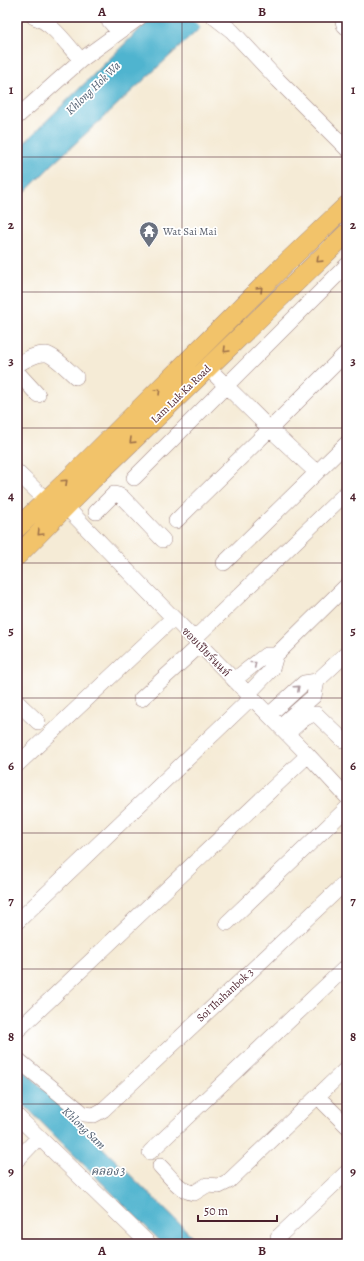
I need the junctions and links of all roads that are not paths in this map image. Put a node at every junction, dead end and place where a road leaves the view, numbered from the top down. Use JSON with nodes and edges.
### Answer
{"nodes":[{"id":1,"x":34,"y":17,"type":"edge"},
{"id":2,"x":106,"y":17,"type":"edge"},
{"id":3,"x":140,"y":17,"type":"edge"},
{"id":4,"x":214,"y":17,"type":"edge"},
{"id":5,"x":342,"y":17,"type":"edge"},
{"id":6,"x":54,"y":21,"type":"edge"},
{"id":7,"x":347,"y":28,"type":"edge"},
{"id":8,"x":119,"y":32,"type":"junction"},
{"id":9,"x":81,"y":60,"type":"junction"},
{"id":10,"x":18,"y":113,"type":"edge"},
{"id":11,"x":347,"y":149,"type":"edge"},
{"id":12,"x":347,"y":205,"type":"edge"},
{"id":13,"x":347,"y":233,"type":"edge"},
{"id":14,"x":347,"y":265,"type":"edge"},
{"id":15,"x":238,"y":312,"type":"junction"},
{"id":16,"x":252,"y":324,"type":"junction"},
{"id":17,"x":347,"y":352,"type":"edge"},
{"id":18,"x":17,"y":365,"type":"edge"},
{"id":19,"x":208,"y":368,"type":"junction"},
{"id":20,"x":17,"y":372,"type":"edge"},
{"id":21,"x":76,"y":377,"type":"dead end"},
{"id":22,"x":226,"y":386,"type":"junction"},
{"id":23,"x":38,"y":395,"type":"dead end"},
{"id":24,"x":270,"y":429,"type":"junction"},
{"id":25,"x":347,"y":443,"type":"edge"},
{"id":26,"x":17,"y":472,"type":"edge"},
{"id":27,"x":316,"y":472,"type":"junction"},
{"id":28,"x":134,"y":478,"type":"dead end"},
{"id":29,"x":92,"y":480,"type":"junction"},
{"id":30,"x":347,"y":492,"type":"edge"},
{"id":31,"x":110,"y":497,"type":"junction"},
{"id":32,"x":46,"y":500,"type":"junction"},
{"id":33,"x":66,"y":507,"type":"junction"},
{"id":34,"x":96,"y":512,"type":"dead end"},
{"id":35,"x":176,"y":521,"type":"dead end"},
{"id":36,"x":17,"y":528,"type":"edge"},
{"id":37,"x":163,"y":540,"type":"dead end"},
{"id":38,"x":17,"y":556,"type":"edge"},
{"id":39,"x":224,"y":563,"type":"dead end"},
{"id":40,"x":347,"y":585,"type":"edge"},
{"id":41,"x":174,"y":618,"type":"junction"},
{"id":42,"x":197,"y":642,"type":"junction"},
{"id":43,"x":347,"y":653,"type":"edge"},
{"id":44,"x":276,"y":655,"type":"junction"},
{"id":45,"x":234,"y":680,"type":"junction"},
{"id":46,"x":318,"y":681,"type":"junction"},
{"id":47,"x":250,"y":695,"type":"junction"},
{"id":48,"x":141,"y":699,"type":"dead end"},
{"id":49,"x":17,"y":702,"type":"edge"},
{"id":50,"x":269,"y":715,"type":"junction"},
{"id":51,"x":38,"y":722,"type":"dead end"},
{"id":52,"x":283,"y":730,"type":"junction"},
{"id":53,"x":343,"y":740,"type":"dead end"},
{"id":54,"x":308,"y":755,"type":"junction"},
{"id":55,"x":17,"y":765,"type":"edge"},
{"id":56,"x":347,"y":797,"type":"edge"},
{"id":57,"x":347,"y":808,"type":"edge"},
{"id":58,"x":347,"y":881,"type":"edge"},
{"id":59,"x":17,"y":922,"type":"edge"},
{"id":60,"x":227,"y":923,"type":"dead end"},
{"id":61,"x":347,"y":966,"type":"edge"},
{"id":62,"x":17,"y":1031,"type":"edge"},
{"id":63,"x":17,"y":1059,"type":"edge"},
{"id":64,"x":347,"y":1068,"type":"edge"},
{"id":65,"x":324,"y":1103,"type":"dead end"},
{"id":66,"x":17,"y":1116,"type":"edge"},
{"id":67,"x":347,"y":1126,"type":"edge"},
{"id":68,"x":39,"y":1137,"type":"junction"},
{"id":69,"x":150,"y":1152,"type":"dead end"},
{"id":70,"x":17,"y":1160,"type":"edge"},
{"id":71,"x":160,"y":1166,"type":"dead end"},
{"id":72,"x":347,"y":1172,"type":"edge"},
{"id":73,"x":278,"y":1237,"type":"dead end"},
{"id":74,"x":149,"y":1244,"type":"edge"}],
"edges":[{"from":1,"to":6,"type":"street"},
{"from":2,"to":8,"type":"street"},
{"from":3,"to":8,"type":"street"},
{"from":4,"to":11,"type":"street"},
{"from":5,"to":7,"type":"street"},
{"from":6,"to":9,"type":"street"},
{"from":8,"to":9,"type":"street"},
{"from":9,"to":10,"type":"street"},
{"from":15,"to":12,"type":"main road","name":"Lam Luk Ka Road","one_way":true},
{"from":13,"to":16,"type":"main road","name":"Lam Luk Ka Road","one_way":true},
{"from":14,"to":22,"type":"street"},
{"from":15,"to":16,"type":"main road"},
{"from":32,"to":15,"type":"main road","name":"Lam Luk Ka Road","one_way":true},
{"from":16,"to":19,"type":"main road","name":"Lam Luk Ka Road","one_way":true},
{"from":17,"to":24,"type":"street"},
{"from":18,"to":21,"type":"street"},
{"from":19,"to":22,"type":"street"},
{"from":19,"to":29,"type":"main road","name":"Lam Luk Ka Road","one_way":true},
{"from":20,"to":23,"type":"street"},
{"from":22,"to":24,"type":"street"},
{"from":22,"to":28,"type":"street"},
{"from":24,"to":27,"type":"street"},
{"from":24,"to":35,"type":"street"},
{"from":25,"to":27,"type":"street"},
{"from":26,"to":32,"type":"street"},
{"from":27,"to":39,"type":"street"},
{"from":29,"to":31,"type":"street"},
{"from":29,"to":33,"type":"main road","name":"Lam Luk Ka Road"},
{"from":30,"to":42,"type":"street"},
{"from":31,"to":34,"type":"street"},
{"from":31,"to":37,"type":"street"},
{"from":32,"to":36,"type":"main road","name":"Lam Luk Ka Road"},
{"from":33,"to":38,"type":"main road","name":"Lam Luk Ka Road","one_way":true},
{"from":33,"to":41,"type":"street","name":"ซอยเปียร์นนท์"},
{"from":40,"to":44,"type":"street"},
{"from":41,"to":42,"type":"street","name":"ซอยเปียร์นนท์"},
{"from":41,"to":55,"type":"street"},
{"from":42,"to":45,"type":"street","name":"ซอยเปียร์นนท์"},
{"from":42,"to":48,"type":"street"},
{"from":43,"to":46,"type":"street"},
{"from":45,"to":44,"type":"street","one_way":true},
{"from":44,"to":47,"type":"street"},
{"from":45,"to":47,"type":"street","name":"ซอยเปียร์นนท์"},
{"from":50,"to":46,"type":"street","one_way":true},
{"from":46,"to":52,"type":"street"},
{"from":47,"to":50,"type":"street","name":"ซอยเปียร์นนท์"},
{"from":47,"to":59,"type":"street"},
{"from":49,"to":51,"type":"street"},
{"from":50,"to":52,"type":"street","name":"ซอยเปียร์นนท์"},
{"from":52,"to":53,"type":"street"},
{"from":52,"to":54,"type":"street","name":"ซอยเปียร์นนท์"},
{"from":54,"to":56,"type":"street","name":"ซอยเปียร์นนท์"},
{"from":54,"to":62,"type":"street"},
{"from":57,"to":60,"type":"street"},
{"from":58,"to":63,"type":"street","name":"Soi Thahanbok 3"},
{"from":61,"to":69,"type":"street"},
{"from":64,"to":71,"type":"street"},
{"from":65,"to":67,"type":"street"},
{"from":66,"to":68,"type":"street"},
{"from":68,"to":70,"type":"street"},
{"from":68,"to":74,"type":"street"},
{"from":72,"to":73,"type":"street"}]}
